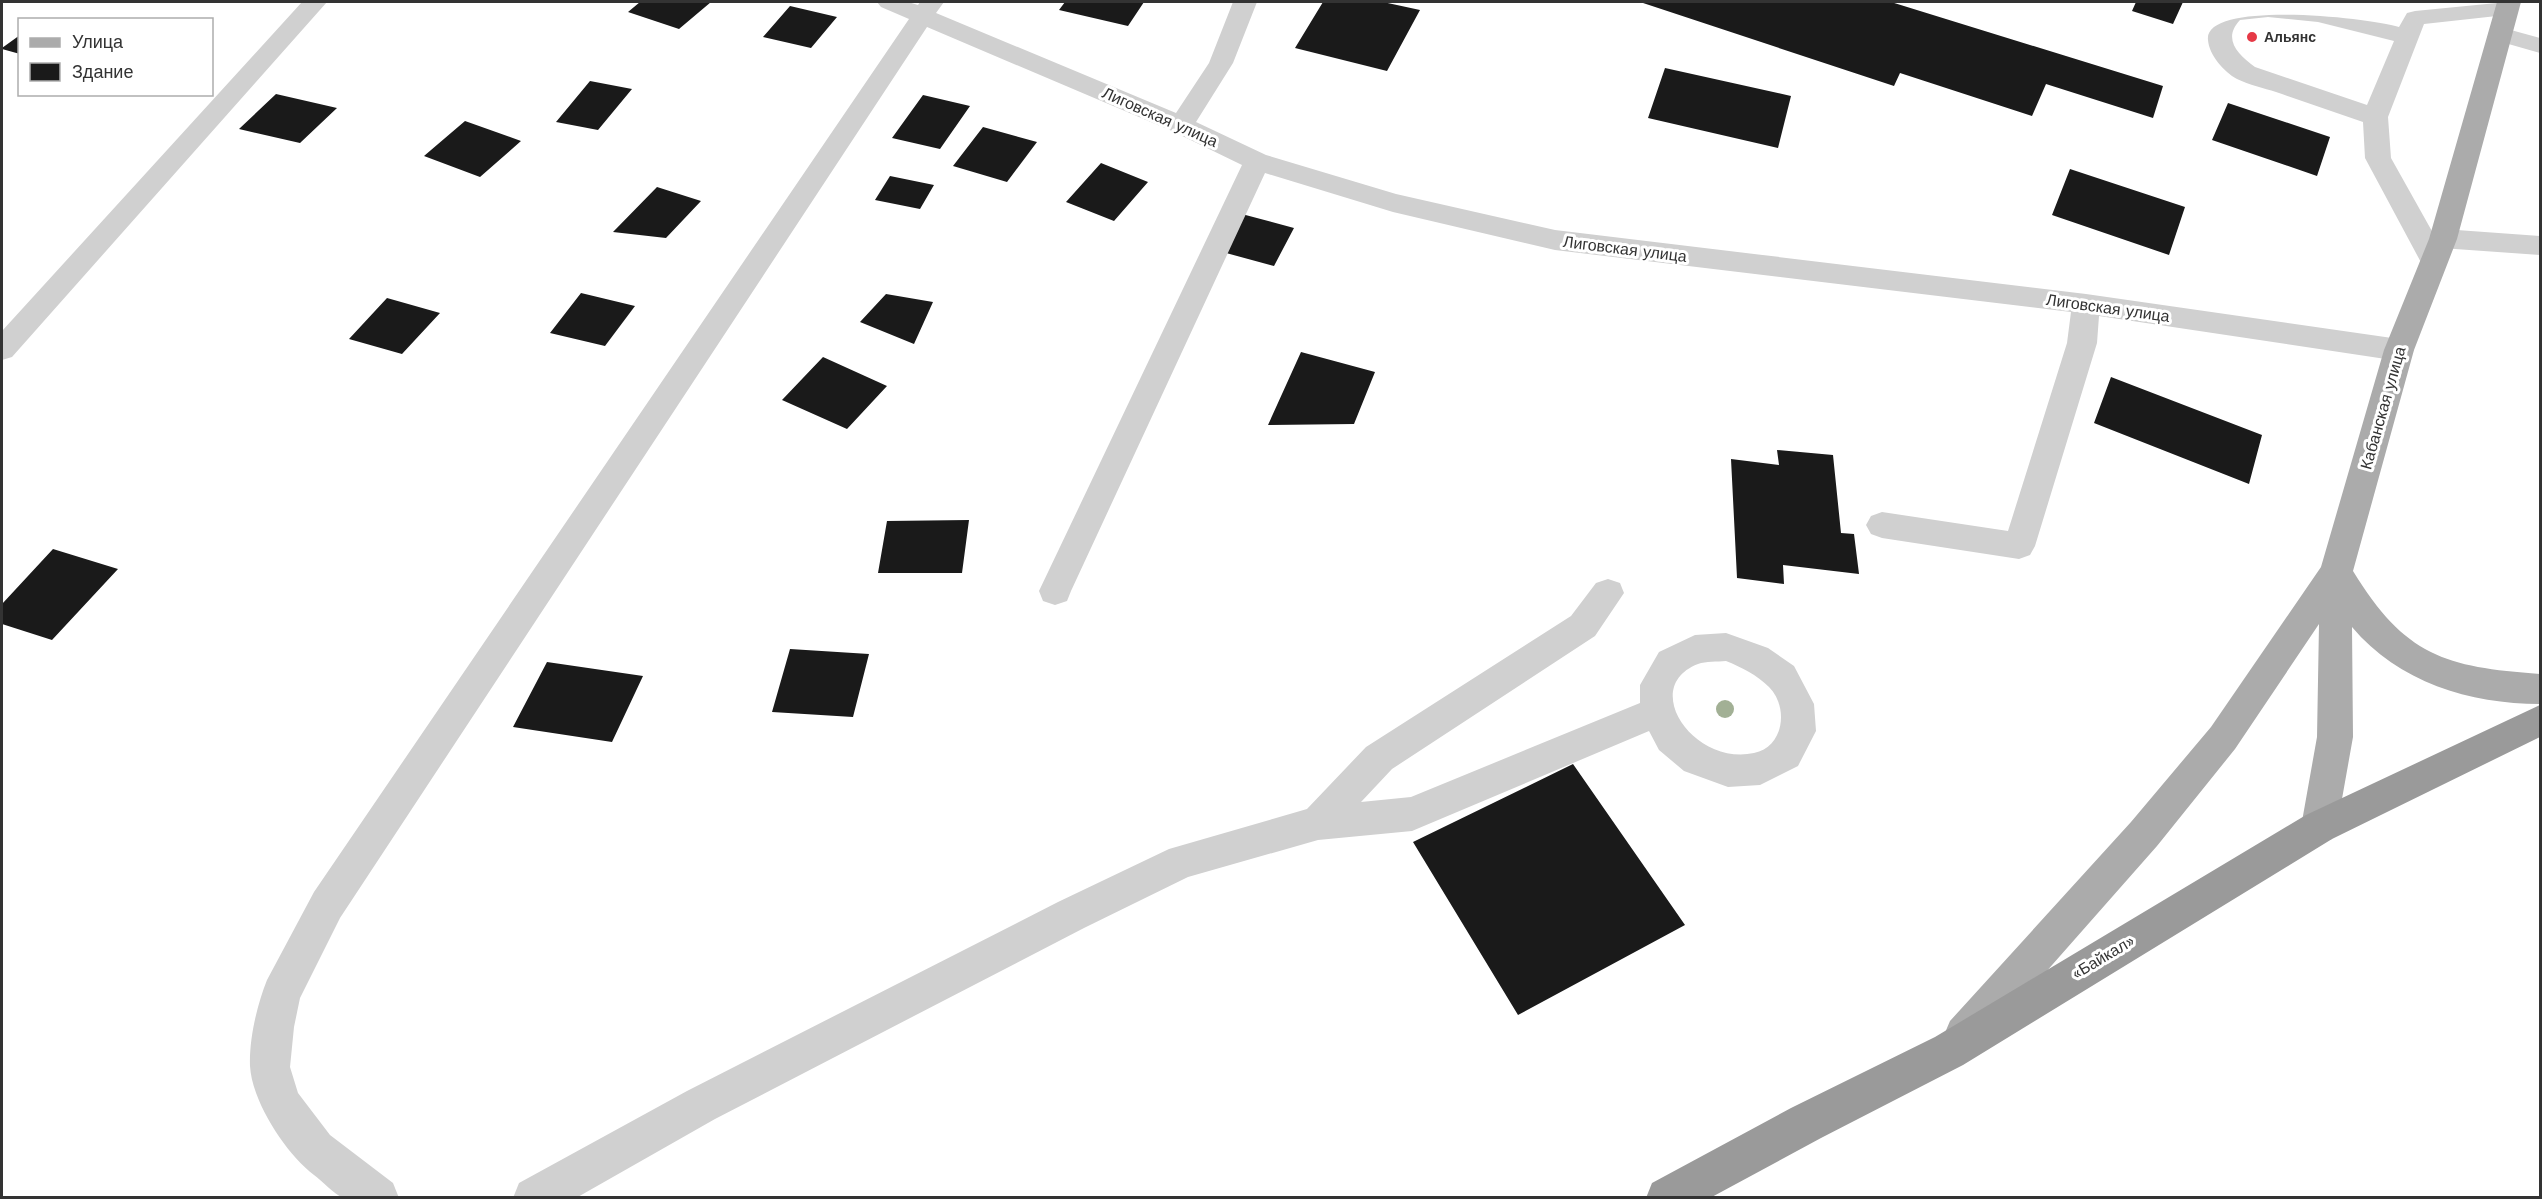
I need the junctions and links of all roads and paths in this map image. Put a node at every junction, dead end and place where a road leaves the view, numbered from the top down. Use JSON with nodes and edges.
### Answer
{"nodes":[{"id":1,"x":315,"y":2,"type":"edge"},
{"id":2,"x":889,"y":2,"type":"edge"},
{"id":3,"x":1245,"y":2,"type":"edge"},
{"id":4,"x":927,"y":8,"type":"edge"},
{"id":5,"x":2505,"y":15,"type":"edge"},
{"id":6,"x":2407,"y":37,"type":"junction"},
{"id":7,"x":2541,"y":46,"type":"edge"},
{"id":8,"x":2375,"y":117,"type":"junction"},
{"id":9,"x":1181,"y":125,"type":"junction"},
{"id":10,"x":1257,"y":161,"type":"junction"},
{"id":11,"x":2541,"y":246,"type":"edge"},
{"id":12,"x":2438,"y":250,"type":"junction"},
{"id":13,"x":2086,"y":304,"type":"junction"},
{"id":14,"x":2,"y":349,"type":"edge"},
{"id":15,"x":2399,"y":350,"type":"junction"},
{"id":16,"x":1882,"y":525,"type":"dead end"},
{"id":17,"x":2336,"y":572,"type":"junction"},
{"id":18,"x":1055,"y":591,"type":"dead end"},
{"id":19,"x":1608,"y":593,"type":"dead end"},
{"id":20,"x":2541,"y":689,"type":"edge"},
{"id":21,"x":1657,"y":712,"type":"dead end"},
{"id":22,"x":2541,"y":720,"type":"edge"},
{"id":23,"x":1318,"y":823,"type":"junction"},
{"id":24,"x":2319,"y":827,"type":"junction"},
{"id":25,"x":1949,"y":1051,"type":"junction"},
{"id":26,"x":378,"y":1197,"type":"edge"},
{"id":27,"x":534,"y":1197,"type":"edge"},
{"id":28,"x":1667,"y":1197,"type":"edge"}],
"edges":[{"from":1,"to":14,"type":"street"},
{"from":2,"to":4,"type":"street","name":"Лиговская улица"},
{"from":3,"to":9,"type":"street"},
{"from":4,"to":9,"type":"street","name":"Лиговская улица"},
{"from":4,"to":26,"type":"street"},
{"from":5,"to":6,"type":"street"},
{"from":5,"to":7,"type":"street"},
{"from":5,"to":12,"type":"main road","name":"Кабанская улица"},
{"from":6,"to":8,"type":"street"},
{"from":6,"to":8,"type":"street"},
{"from":8,"to":12,"type":"street"},
{"from":9,"to":10,"type":"street","name":"Лиговская улица"},
{"from":10,"to":13,"type":"street","name":"Лиговская улица"},
{"from":10,"to":18,"type":"street"},
{"from":11,"to":12,"type":"street"},
{"from":12,"to":15,"type":"main road","name":"Кабанская улица"},
{"from":13,"to":15,"type":"street","name":"Лиговская улица"},
{"from":13,"to":16,"type":"street"},
{"from":15,"to":17,"type":"main road","name":"Кабанская улица"},
{"from":17,"to":20,"type":"main road"},
{"from":17,"to":24,"type":"main road","name":"Кабанская улица"},
{"from":17,"to":25,"type":"main road"},
{"from":19,"to":23,"type":"street"},
{"from":21,"to":23,"type":"street"},
{"from":22,"to":24,"type":"highway","name":"«Байкал»"},
{"from":23,"to":27,"type":"street"},
{"from":24,"to":25,"type":"highway","name":"«Байкал»"},
{"from":25,"to":28,"type":"highway","name":"«Байкал»"}]}
